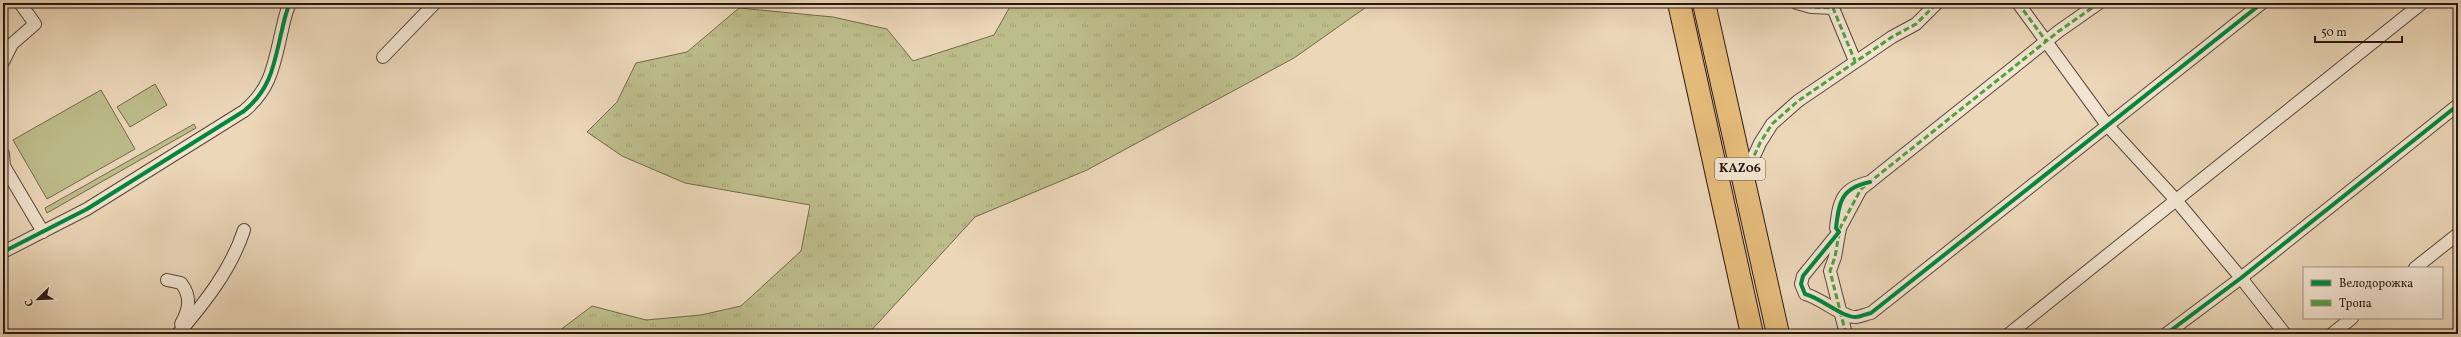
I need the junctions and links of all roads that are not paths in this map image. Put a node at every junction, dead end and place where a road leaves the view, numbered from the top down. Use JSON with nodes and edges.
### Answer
{"nodes":[{"id":1,"x":20,"y":3,"type":"edge"},
{"id":2,"x":290,"y":3,"type":"edge"},
{"id":3,"x":435,"y":3,"type":"edge"},
{"id":4,"x":1678,"y":3,"type":"edge"},
{"id":5,"x":1704,"y":3,"type":"edge"},
{"id":6,"x":1796,"y":3,"type":"edge"},
{"id":7,"x":1937,"y":3,"type":"edge"},
{"id":8,"x":2018,"y":3,"type":"edge"},
{"id":9,"x":2099,"y":3,"type":"edge"},
{"id":10,"x":2262,"y":3,"type":"edge"},
{"id":11,"x":2422,"y":3,"type":"edge"},
{"id":12,"x":1835,"y":5,"type":"edge"},
{"id":13,"x":2046,"y":42,"type":"junction"},
{"id":14,"x":382,"y":57,"type":"dead end"},
{"id":15,"x":1855,"y":61,"type":"junction"},
{"id":16,"x":3,"y":62,"type":"edge"},
{"id":17,"x":2458,"y":105,"type":"edge"},
{"id":18,"x":2107,"y":125,"type":"junction"},
{"id":19,"x":3,"y":154,"type":"edge"},
{"id":20,"x":4,"y":166,"type":"edge"},
{"id":21,"x":1743,"y":180,"type":"junction"},
{"id":22,"x":2175,"y":199,"type":"junction"},
{"id":23,"x":244,"y":230,"type":"dead end"},
{"id":24,"x":43,"y":232,"type":"junction"},
{"id":25,"x":1839,"y":232,"type":"junction"},
{"id":26,"x":2458,"y":234,"type":"edge"},
{"id":27,"x":3,"y":252,"type":"edge"},
{"id":28,"x":2416,"y":267,"type":"edge"},
{"id":29,"x":2242,"y":278,"type":"junction"},
{"id":30,"x":167,"y":280,"type":"dead end"},
{"id":31,"x":1840,"y":312,"type":"junction"},
{"id":32,"x":2351,"y":319,"type":"edge"},
{"id":33,"x":177,"y":334,"type":"edge"},
{"id":34,"x":1752,"y":334,"type":"edge"},
{"id":35,"x":1778,"y":334,"type":"edge"},
{"id":36,"x":1846,"y":334,"type":"edge"},
{"id":37,"x":2009,"y":334,"type":"edge"},
{"id":38,"x":2166,"y":334,"type":"edge"},
{"id":39,"x":2285,"y":334,"type":"edge"},
{"id":40,"x":2332,"y":334,"type":"edge"}],
"edges":[{"from":1,"to":16,"type":"street"},
{"from":2,"to":24,"type":"street"},
{"from":3,"to":14,"type":"street"},
{"from":4,"to":34,"type":"highway","number":"KАZ06"},
{"from":5,"to":21,"type":"highway","number":"KАZ06"},
{"from":6,"to":12,"type":"street"},
{"from":7,"to":15,"type":"street"},
{"from":8,"to":13,"type":"street"},
{"from":9,"to":13,"type":"street"},
{"from":10,"to":18,"type":"street"},
{"from":11,"to":22,"type":"street"},
{"from":12,"to":15,"type":"street"},
{"from":13,"to":18,"type":"street"},
{"from":13,"to":25,"type":"street"},
{"from":15,"to":21,"type":"street"},
{"from":17,"to":29,"type":"street"},
{"from":18,"to":22,"type":"street"},
{"from":18,"to":31,"type":"street"},
{"from":19,"to":20,"type":"street"},
{"from":20,"to":24,"type":"street"},
{"from":21,"to":35,"type":"highway","number":"KАZ06"},
{"from":22,"to":29,"type":"street"},
{"from":22,"to":37,"type":"street"},
{"from":23,"to":33,"type":"street"},
{"from":24,"to":27,"type":"street"},
{"from":25,"to":31,"type":"street"},
{"from":25,"to":31,"type":"street"},
{"from":26,"to":28,"type":"street"},
{"from":29,"to":38,"type":"street"},
{"from":29,"to":39,"type":"street"},
{"from":30,"to":33,"type":"street"},
{"from":31,"to":36,"type":"street"},
{"from":32,"to":40,"type":"street"}]}
